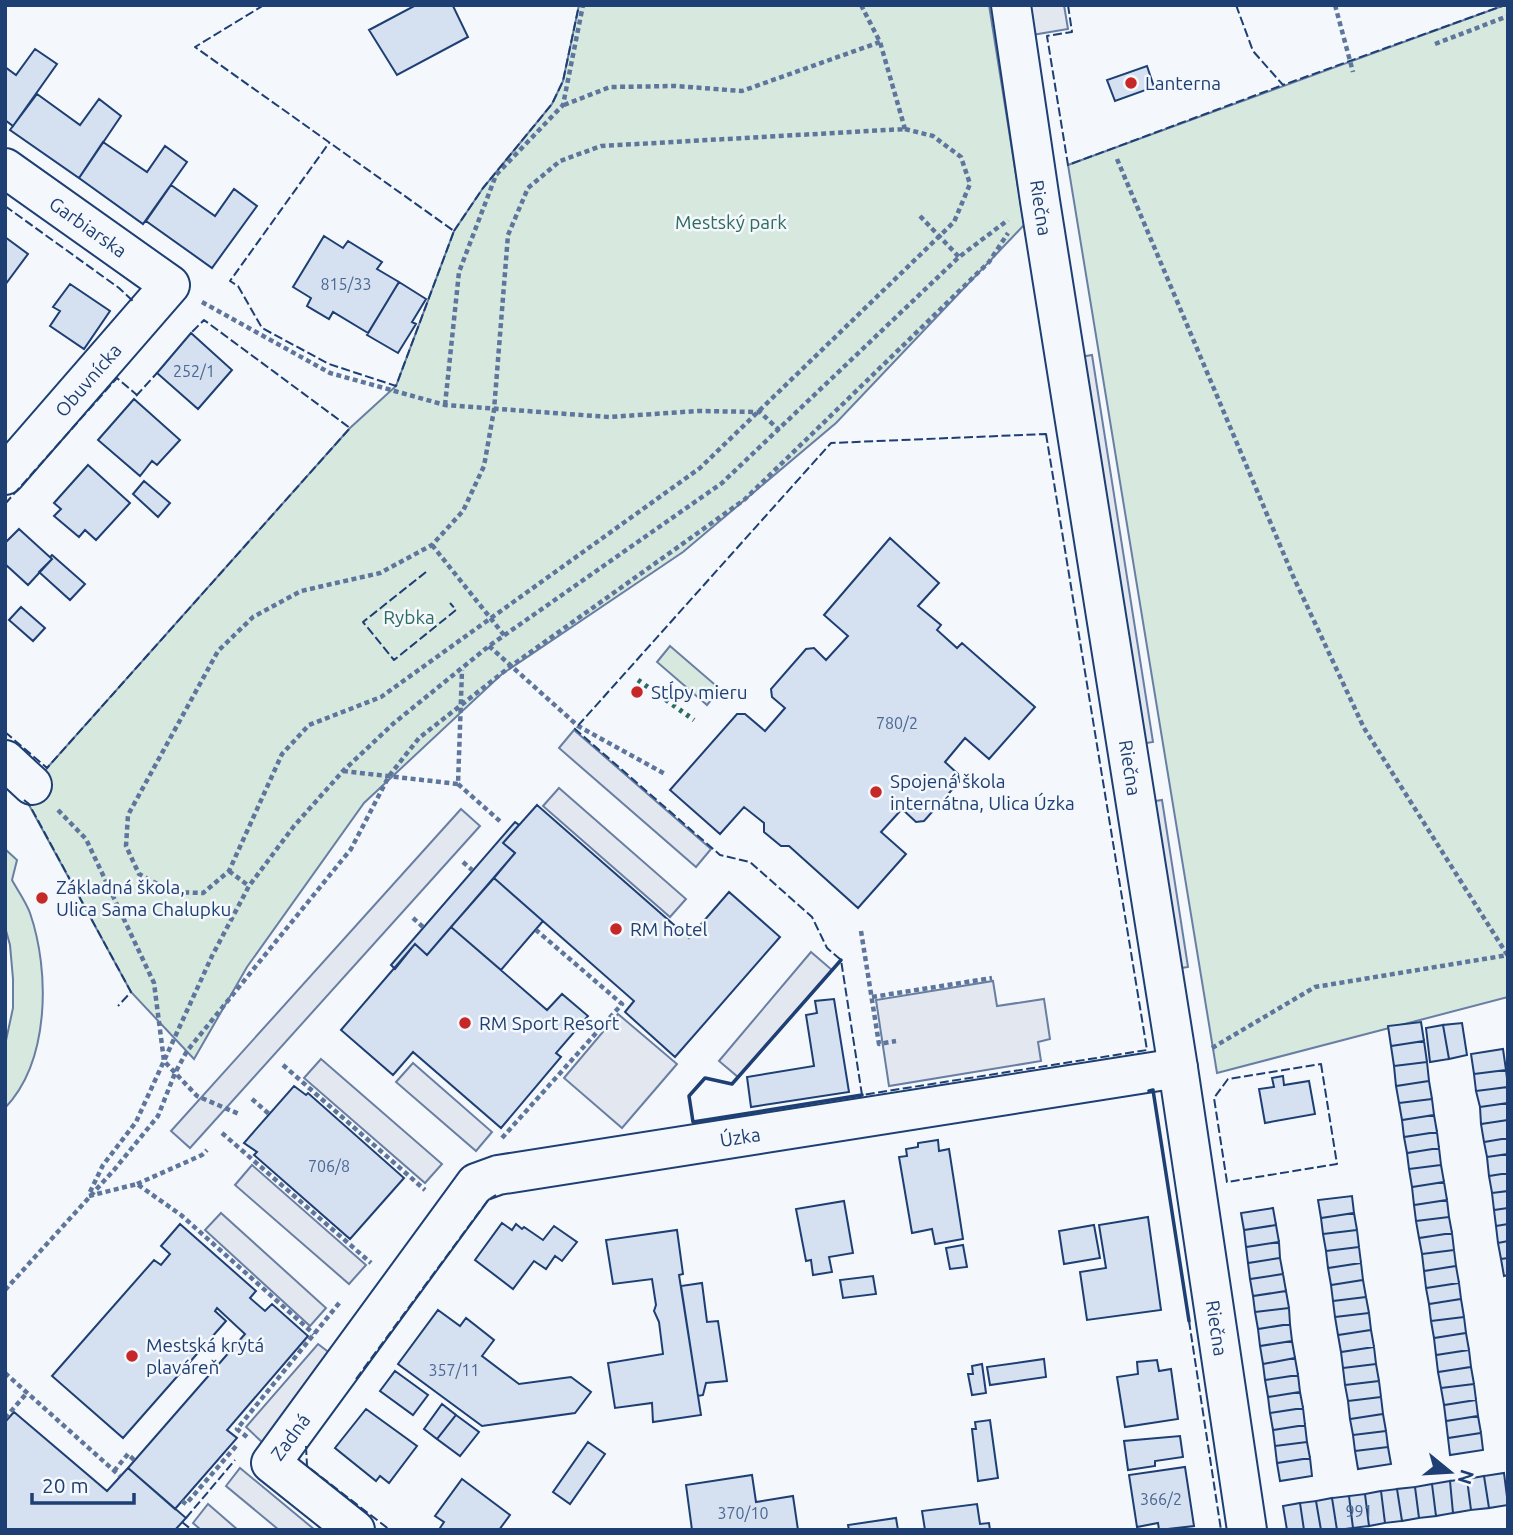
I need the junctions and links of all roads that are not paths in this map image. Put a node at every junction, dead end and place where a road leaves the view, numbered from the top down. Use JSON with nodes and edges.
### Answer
{"nodes":[{"id":1,"x":1011,"y":5,"type":"edge"},
{"id":2,"x":5,"y":168,"type":"edge"},
{"id":3,"x":170,"y":285,"type":"joint"},
{"id":4,"x":5,"y":475,"type":"edge"},
{"id":5,"x":1178,"y":1068,"type":"junction"},
{"id":6,"x":372,"y":1324,"type":"joint"},
{"id":7,"x":355,"y":1530,"type":"edge"},
{"id":8,"x":1247,"y":1530,"type":"edge"}],
"edges":[{"from":1,"to":5,"type":"street","name":"Riečna"},
{"from":2,"to":3,"type":"street","name":"Garbiarska"},
{"from":3,"to":4,"type":"street","name":"Obuvnícka"},
{"from":5,"to":6,"type":"street","name":"Úzka"},
{"from":5,"to":8,"type":"street","name":"Riečna"},
{"from":6,"to":7,"type":"street","name":"Zadná"}]}
